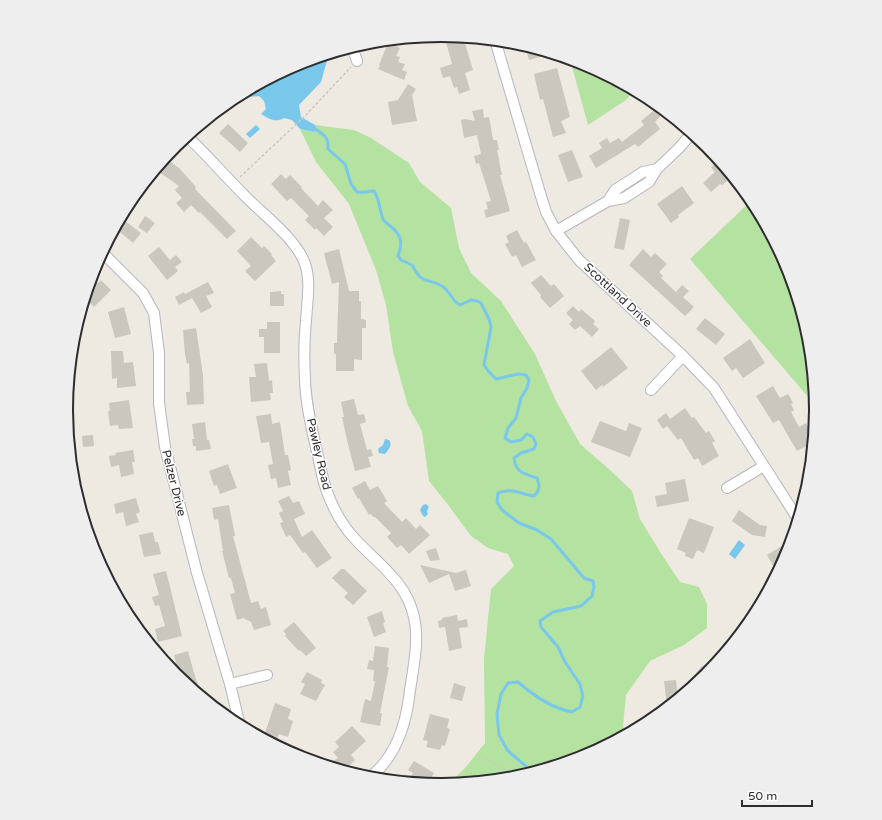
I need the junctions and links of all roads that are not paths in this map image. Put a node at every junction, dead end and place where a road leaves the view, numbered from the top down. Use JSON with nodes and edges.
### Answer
{"nodes":[{"id":1,"x":497,"y":46,"type":"edge"},
{"id":2,"x":354,"y":53,"type":"edge"},
{"id":3,"x":357,"y":61,"type":"road end"},
{"id":4,"x":688,"y":137,"type":"edge"},
{"id":5,"x":191,"y":140,"type":"edge"},
{"id":6,"x":556,"y":231,"type":"junction"},
{"id":7,"x":107,"y":257,"type":"edge"},
{"id":8,"x":683,"y":356,"type":"junction"},
{"id":9,"x":651,"y":390,"type":"dead end"},
{"id":10,"x":764,"y":466,"type":"junction"},
{"id":11,"x":728,"y":488,"type":"dead end"},
{"id":12,"x":794,"y":513,"type":"edge"},
{"id":13,"x":267,"y":675,"type":"dead end"},
{"id":14,"x":230,"y":684,"type":"junction"},
{"id":15,"x":238,"y":716,"type":"edge"},
{"id":16,"x":377,"y":772,"type":"edge"}],
"edges":[{"from":1,"to":6,"type":"street","name":"Scottland Drive"},
{"from":2,"to":3,"type":"street"},
{"from":4,"to":6,"type":"street"},
{"from":5,"to":16,"type":"street","name":"Pawley Road"},
{"from":6,"to":8,"type":"street","name":"Scottland Drive"},
{"from":7,"to":14,"type":"street","name":"Pelzer Drive"},
{"from":8,"to":9,"type":"street"},
{"from":8,"to":10,"type":"street","name":"Scottland Drive"},
{"from":10,"to":11,"type":"street"},
{"from":10,"to":12,"type":"street","name":"Scottland Drive"},
{"from":13,"to":14,"type":"street"},
{"from":14,"to":15,"type":"street","name":"Pelzer Drive"}]}
